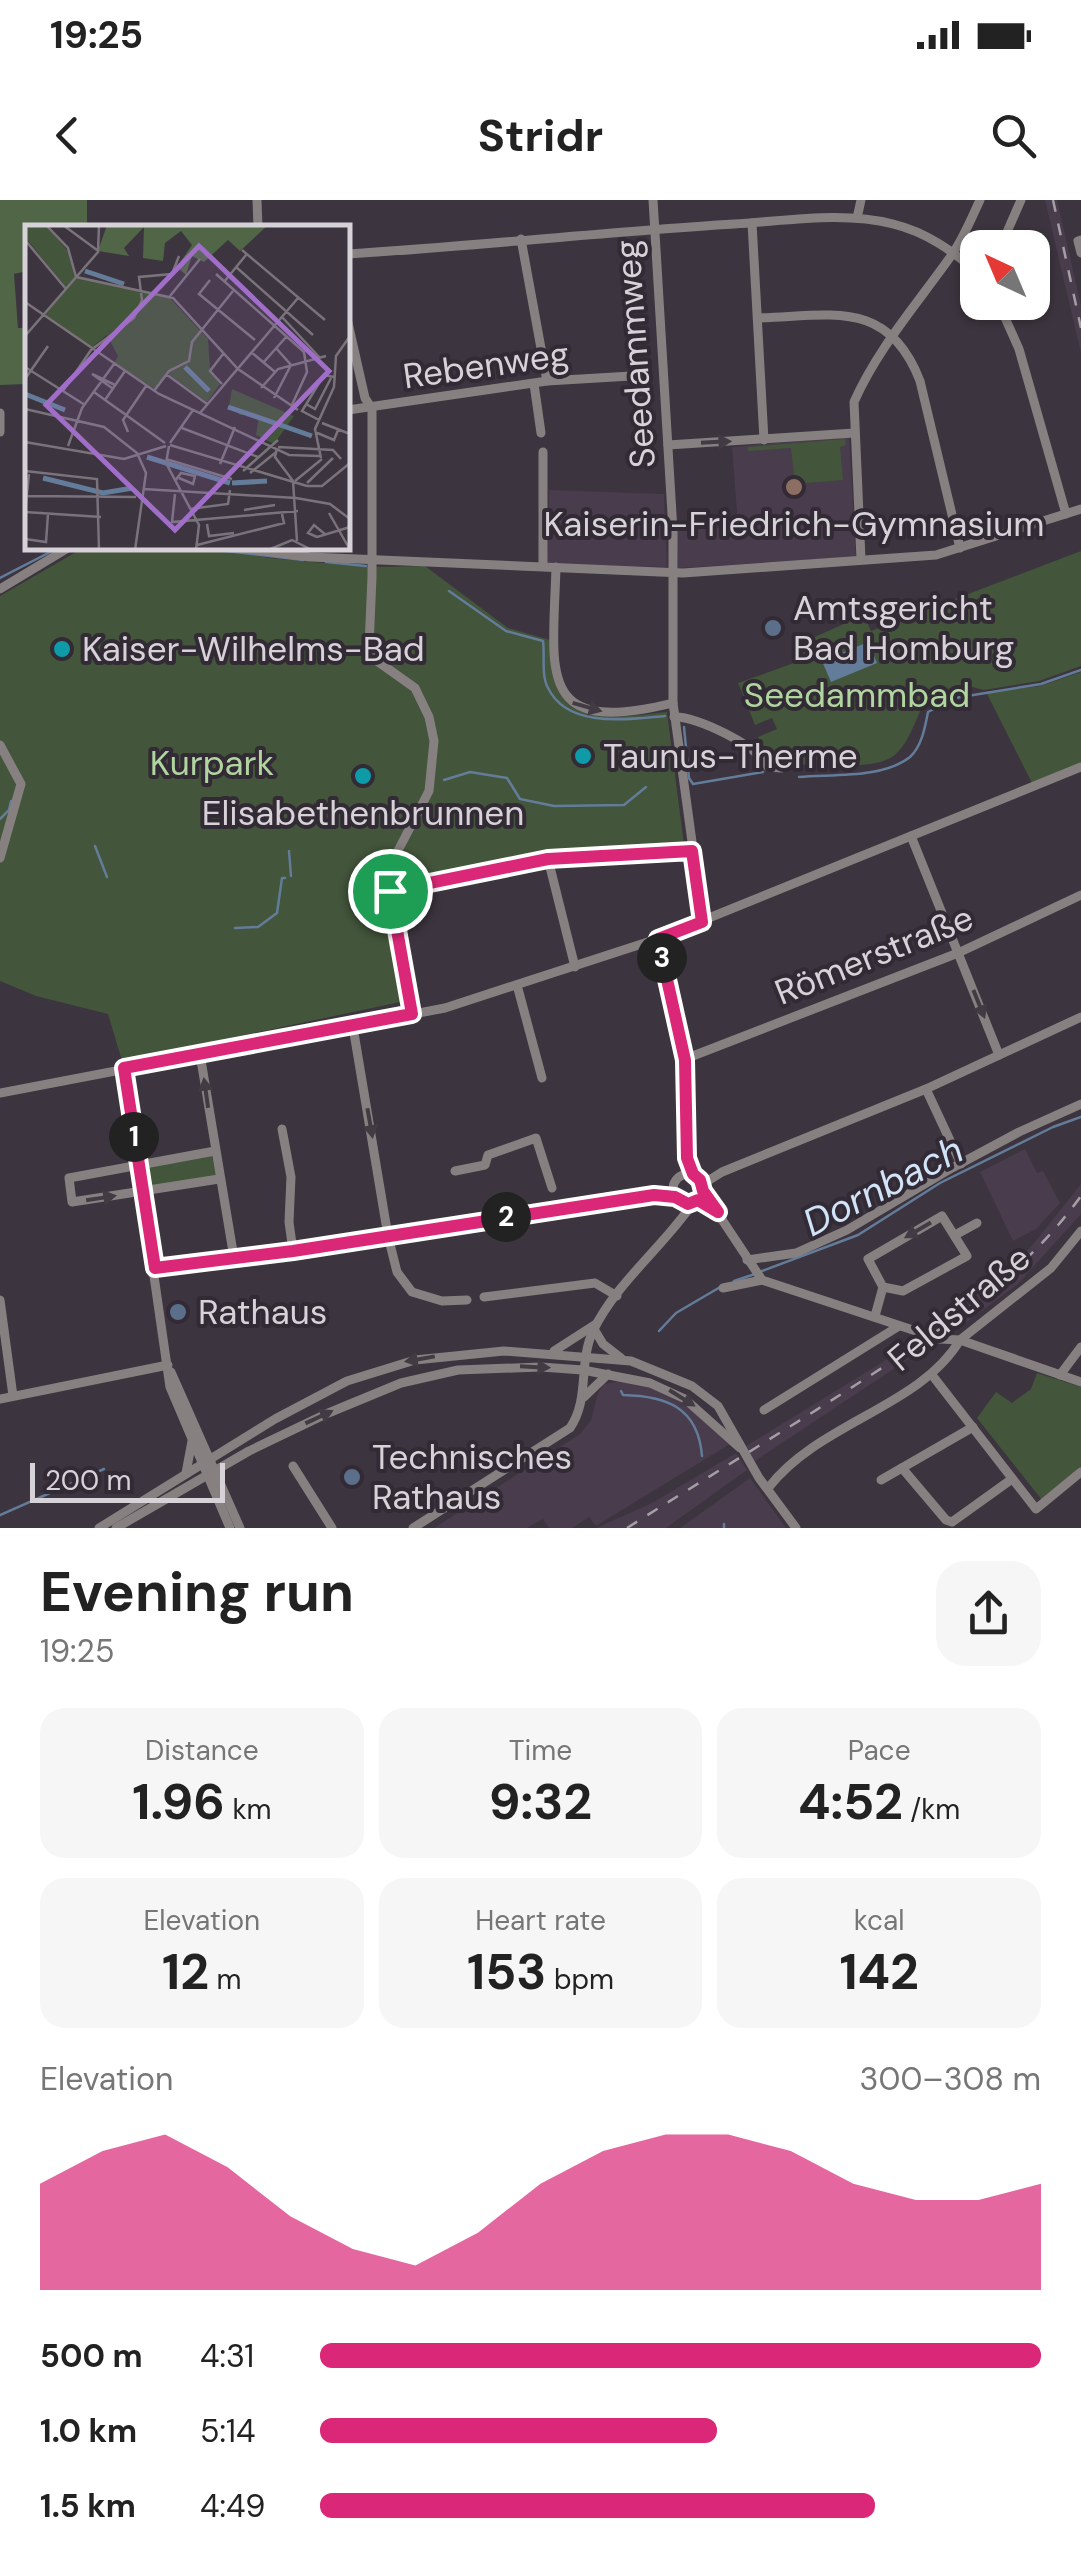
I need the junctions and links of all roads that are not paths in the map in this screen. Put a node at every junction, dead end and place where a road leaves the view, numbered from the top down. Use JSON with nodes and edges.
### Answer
{"nodes":[{"id":1,"x":257,"y":200,"type":"edge"},
{"id":2,"x":653,"y":200,"type":"edge"},
{"id":3,"x":861,"y":200,"type":"edge"},
{"id":4,"x":980,"y":200,"type":"edge"},
{"id":5,"x":1022,"y":200,"type":"edge"},
{"id":6,"x":857,"y":218,"type":"junction"},
{"id":7,"x":752,"y":224,"type":"junction"},
{"id":8,"x":258,"y":225,"type":"edge"},
{"id":9,"x":654,"y":229,"type":"junction"},
{"id":10,"x":1008,"y":230,"type":"edge"},
{"id":11,"x":522,"y":239,"type":"junction"},
{"id":12,"x":1081,"y":240,"type":"edge"},
{"id":13,"x":954,"y":252,"type":"junction"},
{"id":14,"x":1081,"y":253,"type":"edge"},
{"id":15,"x":350,"y":254,"type":"edge"},
{"id":16,"x":960,"y":258,"type":"edge"},
{"id":17,"x":758,"y":318,"type":"junction"},
{"id":18,"x":1006,"y":320,"type":"edge"},
{"id":19,"x":893,"y":334,"type":"junction"},
{"id":20,"x":350,"y":350,"type":"edge"},
{"id":21,"x":631,"y":376,"type":"dead end"},
{"id":22,"x":547,"y":381,"type":"junction"},
{"id":23,"x":534,"y":384,"type":"junction"},
{"id":24,"x":372,"y":409,"type":"junction"},
{"id":25,"x":350,"y":410,"type":"edge"},
{"id":26,"x":0,"y":414,"type":"edge"},
{"id":27,"x":0,"y":432,"type":"edge"},
{"id":28,"x":542,"y":433,"type":"dead end"},
{"id":29,"x":854,"y":433,"type":"junction"},
{"id":30,"x":764,"y":440,"type":"junction"},
{"id":31,"x":668,"y":445,"type":"junction"},
{"id":32,"x":543,"y":452,"type":"dead end"},
{"id":33,"x":1081,"y":509,"type":"edge"},
{"id":34,"x":1066,"y":514,"type":"junction"},
{"id":35,"x":960,"y":548,"type":"junction"},
{"id":36,"x":65,"y":550,"type":"edge"},
{"id":37,"x":256,"y":550,"type":"edge"},
{"id":38,"x":861,"y":559,"type":"junction"},
{"id":39,"x":372,"y":560,"type":"junction"},
{"id":40,"x":543,"y":566,"type":"junction"},
{"id":41,"x":556,"y":567,"type":"junction"},
{"id":42,"x":675,"y":573,"type":"junction"},
{"id":43,"x":0,"y":589,"type":"edge"},
{"id":44,"x":673,"y":703,"type":"junction"},
{"id":45,"x":674,"y":716,"type":"junction"},
{"id":46,"x":0,"y":745,"type":"edge"},
{"id":47,"x":1081,"y":767,"type":"edge"},
{"id":48,"x":780,"y":768,"type":"dead end"},
{"id":49,"x":910,"y":836,"type":"junction"},
{"id":50,"x":692,"y":851,"type":"junction"},
{"id":51,"x":0,"y":858,"type":"edge"},
{"id":52,"x":548,"y":859,"type":"junction"},
{"id":53,"x":390,"y":891,"type":"junction"},
{"id":54,"x":1081,"y":895,"type":"edge"},
{"id":55,"x":702,"y":922,"type":"junction"},
{"id":56,"x":658,"y":939,"type":"junction"},
{"id":57,"x":958,"y":954,"type":"junction"},
{"id":58,"x":576,"y":967,"type":"junction"},
{"id":59,"x":517,"y":985,"type":"junction"},
{"id":60,"x":412,"y":1014,"type":"junction"},
{"id":61,"x":1081,"y":1017,"type":"edge"},
{"id":62,"x":354,"y":1027,"type":"junction"},
{"id":63,"x":200,"y":1054,"type":"junction"},
{"id":64,"x":999,"y":1055,"type":"junction"},
{"id":65,"x":685,"y":1060,"type":"junction"},
{"id":66,"x":124,"y":1068,"type":"junction"},
{"id":67,"x":542,"y":1078,"type":"dead end"},
{"id":68,"x":926,"y":1088,"type":"junction"},
{"id":69,"x":0,"y":1093,"type":"edge"},
{"id":70,"x":1081,"y":1104,"type":"edge"},
{"id":71,"x":282,"y":1128,"type":"dead end"},
{"id":72,"x":215,"y":1152,"type":"junction"},
{"id":73,"x":687,"y":1158,"type":"junction"},
{"id":74,"x":138,"y":1164,"type":"junction"},
{"id":75,"x":962,"y":1164,"type":"junction"},
{"id":76,"x":455,"y":1171,"type":"dead end"},
{"id":77,"x":219,"y":1179,"type":"junction"},
{"id":78,"x":677,"y":1179,"type":"junction"},
{"id":79,"x":552,"y":1188,"type":"dead end"},
{"id":80,"x":143,"y":1191,"type":"junction"},
{"id":81,"x":693,"y":1191,"type":"junction"},
{"id":82,"x":654,"y":1195,"type":"junction"},
{"id":83,"x":977,"y":1223,"type":"dead end"},
{"id":84,"x":1081,"y":1231,"type":"edge"},
{"id":85,"x":954,"y":1235,"type":"junction"},
{"id":86,"x":388,"y":1236,"type":"junction"},
{"id":87,"x":293,"y":1251,"type":"junction"},
{"id":88,"x":234,"y":1258,"type":"junction"},
{"id":89,"x":749,"y":1263,"type":"junction"},
{"id":90,"x":155,"y":1268,"type":"junction"},
{"id":91,"x":760,"y":1278,"type":"junction"},
{"id":92,"x":884,"y":1286,"type":"junction"},
{"id":93,"x":723,"y":1288,"type":"dead end"},
{"id":94,"x":616,"y":1296,"type":"junction"},
{"id":95,"x":484,"y":1297,"type":"dead end"},
{"id":96,"x":0,"y":1300,"type":"edge"},
{"id":97,"x":467,"y":1300,"type":"dead end"},
{"id":98,"x":875,"y":1316,"type":"junction"},
{"id":99,"x":596,"y":1326,"type":"junction"},
{"id":100,"x":899,"y":1326,"type":"junction"},
{"id":101,"x":960,"y":1340,"type":"junction"},
{"id":102,"x":1081,"y":1348,"type":"edge"},
{"id":103,"x":552,"y":1352,"type":"junction"},
{"id":104,"x":454,"y":1354,"type":"junction"},
{"id":105,"x":586,"y":1355,"type":"junction"},
{"id":106,"x":623,"y":1360,"type":"junction"},
{"id":107,"x":168,"y":1365,"type":"junction"},
{"id":108,"x":458,"y":1370,"type":"junction"},
{"id":109,"x":583,"y":1370,"type":"junction"},
{"id":110,"x":608,"y":1374,"type":"junction"},
{"id":111,"x":932,"y":1375,"type":"junction"},
{"id":112,"x":1060,"y":1375,"type":"junction"},
{"id":113,"x":1081,"y":1382,"type":"edge"},
{"id":114,"x":13,"y":1396,"type":"junction"},
{"id":115,"x":0,"y":1399,"type":"edge"},
{"id":116,"x":582,"y":1399,"type":"junction"},
{"id":117,"x":764,"y":1410,"type":"dead end"},
{"id":118,"x":973,"y":1427,"type":"junction"},
{"id":119,"x":195,"y":1436,"type":"junction"},
{"id":120,"x":230,"y":1446,"type":"junction"},
{"id":121,"x":742,"y":1450,"type":"junction"},
{"id":122,"x":206,"y":1461,"type":"junction"},
{"id":123,"x":232,"y":1461,"type":"junction"},
{"id":124,"x":293,"y":1466,"type":"dead end"},
{"id":125,"x":902,"y":1468,"type":"junction"},
{"id":126,"x":756,"y":1471,"type":"junction"},
{"id":127,"x":1081,"y":1472,"type":"edge"},
{"id":128,"x":186,"y":1473,"type":"junction"},
{"id":129,"x":211,"y":1473,"type":"junction"},
{"id":130,"x":1012,"y":1479,"type":"junction"},
{"id":131,"x":881,"y":1480,"type":"dead end"},
{"id":132,"x":192,"y":1484,"type":"junction"},
{"id":133,"x":768,"y":1487,"type":"junction"},
{"id":134,"x":220,"y":1493,"type":"junction"},
{"id":135,"x":777,"y":1502,"type":"junction"},
{"id":136,"x":99,"y":1528,"type":"edge"},
{"id":137,"x":116,"y":1528,"type":"edge"},
{"id":138,"x":230,"y":1528,"type":"edge"},
{"id":139,"x":240,"y":1528,"type":"edge"},
{"id":140,"x":332,"y":1528,"type":"edge"},
{"id":141,"x":413,"y":1528,"type":"edge"},
{"id":142,"x":796,"y":1528,"type":"edge"}],
"edges":[{"from":1,"to":8,"type":"street"},
{"from":2,"to":9,"type":"street","name":"Seedammweg"},
{"from":3,"to":6,"type":"street"},
{"from":4,"to":13,"type":"street"},
{"from":5,"to":10,"type":"street"},
{"from":6,"to":7,"type":"street"},
{"from":6,"to":13,"type":"street"},
{"from":7,"to":9,"type":"street"},
{"from":7,"to":17,"type":"street"},
{"from":9,"to":11,"type":"street"},
{"from":9,"to":31,"type":"street","name":"Seedammweg"},
{"from":11,"to":15,"type":"street"},
{"from":11,"to":22,"type":"street"},
{"from":12,"to":14,"type":"street"},
{"from":13,"to":16,"type":"street"},
{"from":13,"to":19,"type":"street"},
{"from":17,"to":19,"type":"street"},
{"from":17,"to":30,"type":"street"},
{"from":18,"to":34,"type":"street"},
{"from":19,"to":29,"type":"street"},
{"from":19,"to":35,"type":"street"},
{"from":20,"to":24,"type":"street"},
{"from":21,"to":22,"type":"street","name":"Rebenweg"},
{"from":22,"to":23,"type":"street","name":"Rebenweg"},
{"from":23,"to":24,"type":"street","name":"Rebenweg"},
{"from":23,"to":28,"type":"street"},
{"from":24,"to":25,"type":"street","name":"Rebenweg"},
{"from":24,"to":39,"type":"street"},
{"from":26,"to":27,"type":"street"},
{"from":29,"to":30,"type":"street"},
{"from":29,"to":38,"type":"street"},
{"from":31,"to":30,"type":"street","one_way":true},
{"from":31,"to":42,"type":"street","name":"Seedammweg"},
{"from":32,"to":40,"type":"street"},
{"from":33,"to":34,"type":"street"},
{"from":34,"to":35,"type":"street"},
{"from":35,"to":38,"type":"street"},
{"from":36,"to":43,"type":"street"},
{"from":37,"to":39,"type":"street"},
{"from":38,"to":42,"type":"street"},
{"from":39,"to":40,"type":"street"},
{"from":39,"to":53,"type":"street"},
{"from":40,"to":41,"type":"street"},
{"from":41,"to":42,"type":"street"},
{"from":41,"to":44,"type":"street","one_way":true},
{"from":42,"to":44,"type":"street","name":"Seedammweg"},
{"from":44,"to":45,"type":"street","name":"Seedammweg"},
{"from":45,"to":48,"type":"street"},
{"from":45,"to":50,"type":"street","name":"Seedammweg"},
{"from":46,"to":51,"type":"street"},
{"from":47,"to":49,"type":"street"},
{"from":49,"to":55,"type":"street"},
{"from":49,"to":57,"type":"street"},
{"from":50,"to":52,"type":"street"},
{"from":50,"to":55,"type":"street","name":"Seedammweg"},
{"from":52,"to":53,"type":"street"},
{"from":52,"to":58,"type":"street"},
{"from":53,"to":60,"type":"street"},
{"from":54,"to":57,"type":"street","name":"Römerstraße"},
{"from":55,"to":56,"type":"street"},
{"from":56,"to":58,"type":"street"},
{"from":56,"to":65,"type":"street"},
{"from":57,"to":64,"type":"street","one_way":true},
{"from":57,"to":65,"type":"street","name":"Römerstraße"},
{"from":58,"to":59,"type":"street"},
{"from":59,"to":60,"type":"street"},
{"from":59,"to":67,"type":"street"},
{"from":60,"to":62,"type":"street"},
{"from":61,"to":64,"type":"street"},
{"from":62,"to":63,"type":"street"},
{"from":62,"to":86,"type":"street","one_way":true},
{"from":63,"to":66,"type":"street"},
{"from":72,"to":63,"type":"street","one_way":true},
{"from":64,"to":68,"type":"street"},
{"from":65,"to":73,"type":"street"},
{"from":66,"to":69,"type":"street"},
{"from":66,"to":74,"type":"street"},
{"from":68,"to":75,"type":"street"},
{"from":68,"to":81,"type":"street"},
{"from":70,"to":75,"type":"street"},
{"from":71,"to":87,"type":"street"},
{"from":72,"to":74,"type":"street"},
{"from":72,"to":77,"type":"street"},
{"from":73,"to":78,"type":"street"},
{"from":73,"to":81,"type":"street"},
{"from":74,"to":80,"type":"street"},
{"from":74,"to":80,"type":"street","one_way":true},
{"from":75,"to":89,"type":"street"},
{"from":76,"to":79,"type":"street"},
{"from":77,"to":80,"type":"street"},
{"from":77,"to":88,"type":"street"},
{"from":78,"to":81,"type":"street"},
{"from":78,"to":81,"type":"street"},
{"from":78,"to":82,"type":"street"},
{"from":80,"to":90,"type":"street"},
{"from":81,"to":82,"type":"street"},
{"from":81,"to":89,"type":"street"},
{"from":81,"to":94,"type":"street"},
{"from":82,"to":86,"type":"street"},
{"from":83,"to":85,"type":"street"},
{"from":84,"to":101,"type":"street","name":"Feldstraße"},
{"from":85,"to":92,"type":"street"},
{"from":85,"to":92,"type":"street","one_way":true},
{"from":86,"to":87,"type":"street"},
{"from":86,"to":97,"type":"street"},
{"from":87,"to":88,"type":"street"},
{"from":88,"to":90,"type":"street"},
{"from":89,"to":91,"type":"street"},
{"from":90,"to":107,"type":"street"},
{"from":91,"to":93,"type":"street"},
{"from":91,"to":98,"type":"street"},
{"from":92,"to":98,"type":"street"},
{"from":94,"to":95,"type":"street"},
{"from":94,"to":99,"type":"street"},
{"from":96,"to":114,"type":"street"},
{"from":98,"to":100,"type":"street"},
{"from":99,"to":103,"type":"street"},
{"from":99,"to":105,"type":"street"},
{"from":99,"to":106,"type":"street"},
{"from":100,"to":101,"type":"street"},
{"from":100,"to":117,"type":"street"},
{"from":101,"to":111,"type":"street","name":"Feldstraße"},
{"from":101,"to":112,"type":"street"},
{"from":102,"to":112,"type":"street"},
{"from":103,"to":104,"type":"street"},
{"from":103,"to":105,"type":"street"},
{"from":104,"to":108,"type":"street"},
{"from":104,"to":120,"type":"street","one_way":true},
{"from":105,"to":106,"type":"street"},
{"from":105,"to":109,"type":"street"},
{"from":106,"to":121,"type":"street"},
{"from":107,"to":114,"type":"street"},
{"from":107,"to":119,"type":"street"},
{"from":108,"to":109,"type":"street","one_way":true},
{"from":123,"to":108,"type":"street","one_way":true},
{"from":109,"to":110,"type":"street"},
{"from":109,"to":116,"type":"street"},
{"from":110,"to":116,"type":"street"},
{"from":110,"to":121,"type":"street","one_way":true},
{"from":111,"to":118,"type":"street"},
{"from":111,"to":133,"type":"street","name":"Feldstraße"},
{"from":112,"to":113,"type":"street"},
{"from":114,"to":115,"type":"street"},
{"from":116,"to":141,"type":"street"},
{"from":118,"to":125,"type":"street"},
{"from":118,"to":130,"type":"street"},
{"from":119,"to":120,"type":"street"},
{"from":119,"to":122,"type":"street"},
{"from":119,"to":128,"type":"street"},
{"from":120,"to":122,"type":"street"},
{"from":121,"to":126,"type":"street"},
{"from":122,"to":128,"type":"street"},
{"from":122,"to":129,"type":"street"},
{"from":123,"to":129,"type":"street"},
{"from":123,"to":134,"type":"street"},
{"from":124,"to":140,"type":"street"},
{"from":125,"to":130,"type":"street"},
{"from":125,"to":131,"type":"street"},
{"from":126,"to":133,"type":"street"},
{"from":126,"to":135,"type":"street"},
{"from":127,"to":130,"type":"street"},
{"from":128,"to":136,"type":"street"},
{"from":129,"to":132,"type":"street"},
{"from":129,"to":134,"type":"street"},
{"from":132,"to":134,"type":"street"},
{"from":132,"to":137,"type":"street"},
{"from":133,"to":135,"type":"street"},
{"from":134,"to":138,"type":"street"},
{"from":134,"to":139,"type":"street"},
{"from":135,"to":142,"type":"street"}]}
